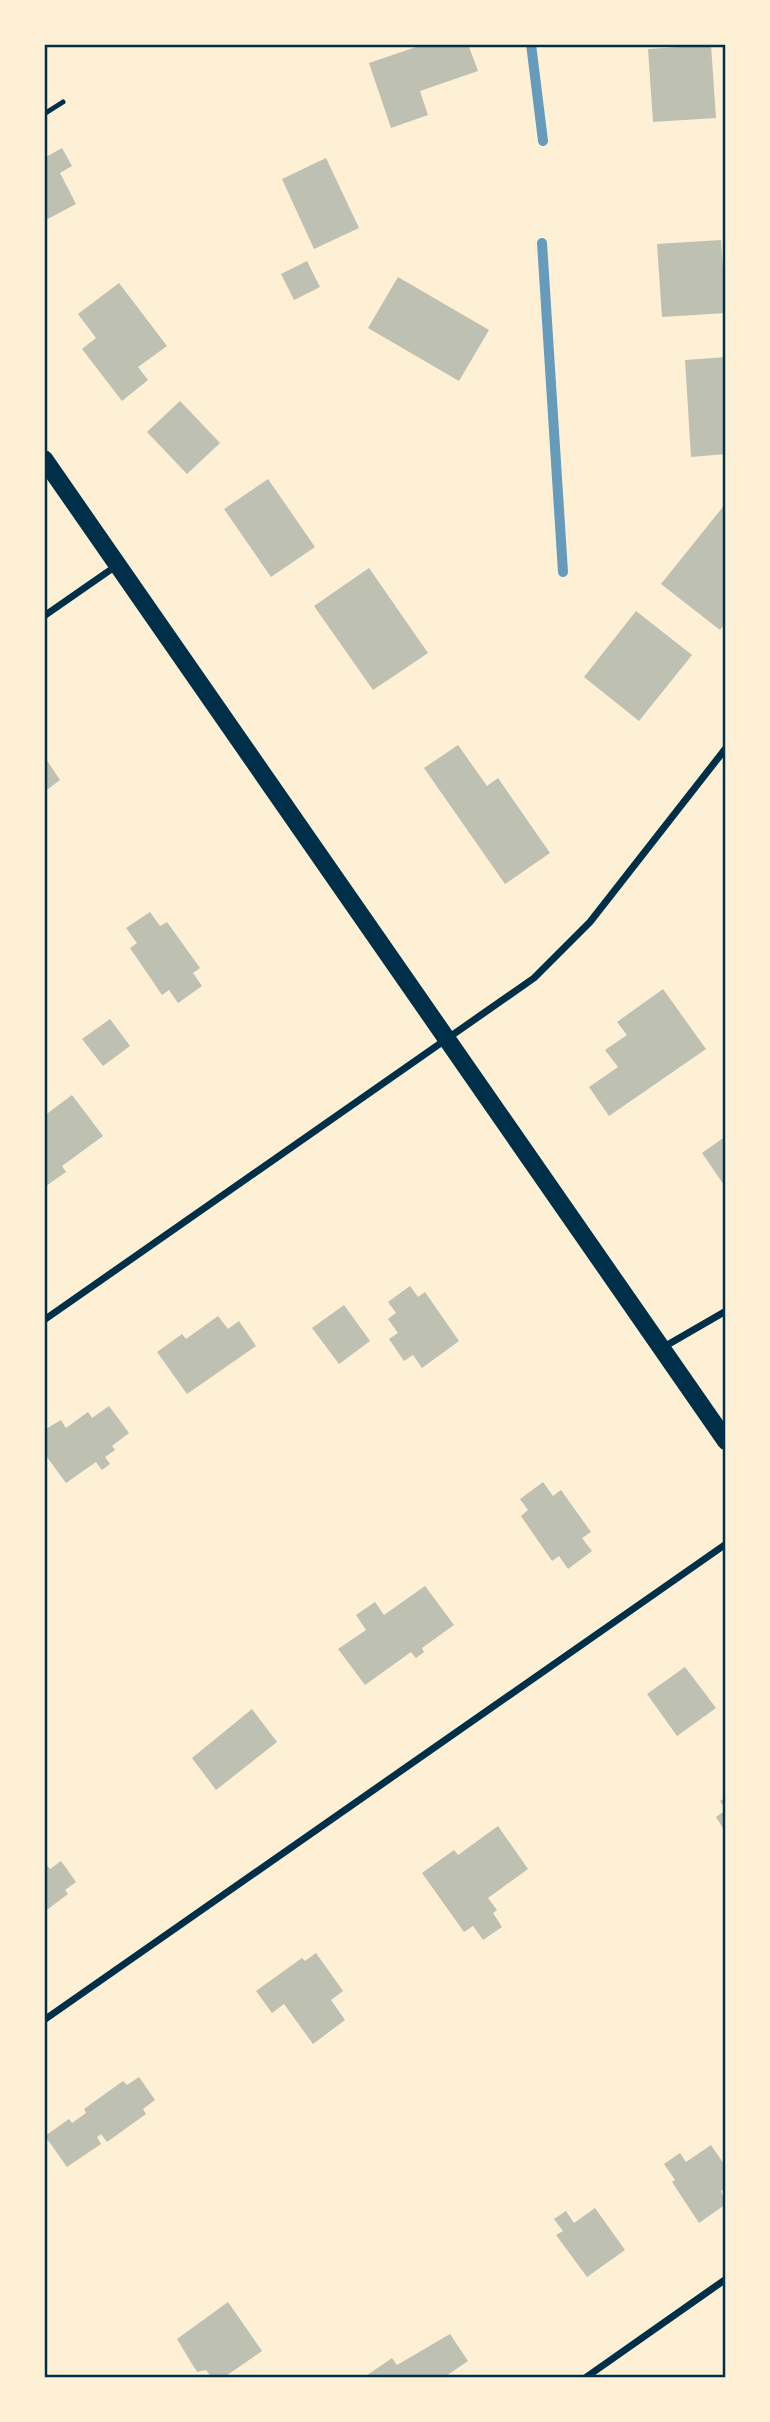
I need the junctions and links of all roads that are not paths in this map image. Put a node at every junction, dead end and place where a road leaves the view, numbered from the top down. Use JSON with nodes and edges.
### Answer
{"nodes":[{"id":1,"x":63,"y":102,"type":"dead end"},
{"id":2,"x":44,"y":114,"type":"edge"},
{"id":3,"x":44,"y":459,"type":"edge"},
{"id":4,"x":116,"y":565,"type":"junction"},
{"id":5,"x":44,"y":616,"type":"edge"},
{"id":6,"x":726,"y":748,"type":"edge"},
{"id":7,"x":446,"y":1040,"type":"junction"},
{"id":8,"x":726,"y":1311,"type":"edge"},
{"id":9,"x":44,"y":1320,"type":"edge"},
{"id":10,"x":661,"y":1348,"type":"junction"},
{"id":11,"x":726,"y":1441,"type":"edge"},
{"id":12,"x":726,"y":1544,"type":"edge"},
{"id":13,"x":44,"y":2020,"type":"edge"},
{"id":14,"x":726,"y":2279,"type":"edge"},
{"id":15,"x":585,"y":2378,"type":"edge"}],
"edges":[{"from":1,"to":2,"type":"lane"},
{"from":3,"to":4,"type":"main road"},
{"from":4,"to":5,"type":"street"},
{"from":4,"to":7,"type":"main road"},
{"from":6,"to":7,"type":"street"},
{"from":7,"to":9,"type":"street"},
{"from":7,"to":10,"type":"main road"},
{"from":8,"to":10,"type":"street"},
{"from":10,"to":11,"type":"main road"},
{"from":12,"to":13,"type":"street"},
{"from":14,"to":15,"type":"street"}]}
